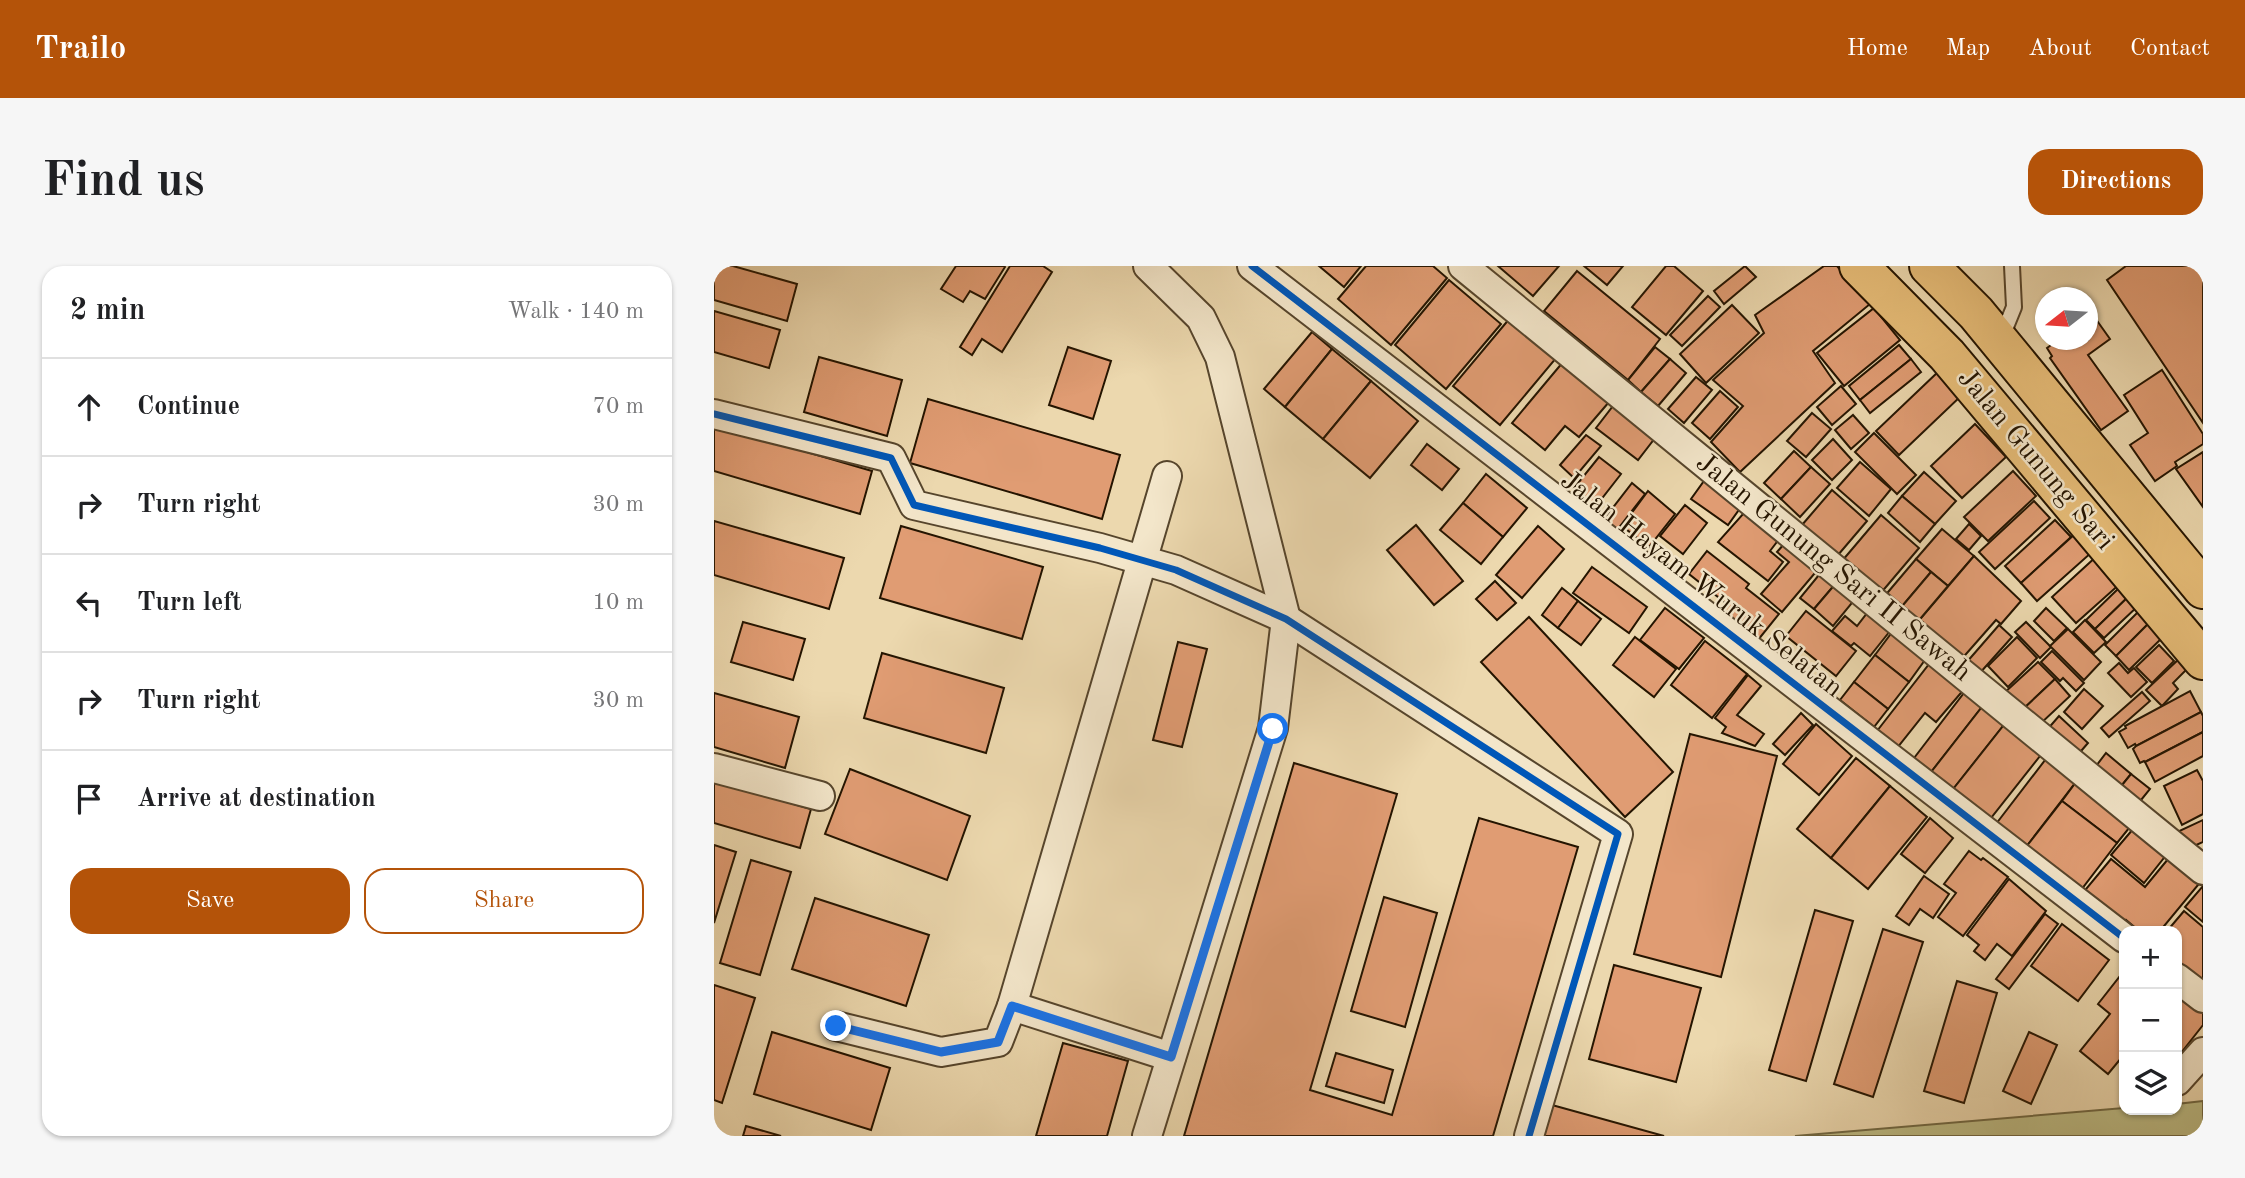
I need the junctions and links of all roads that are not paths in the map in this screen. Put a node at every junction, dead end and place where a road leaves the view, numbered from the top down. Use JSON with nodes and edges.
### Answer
{"nodes":[{"id":1,"x":1148,"y":266,"type":"edge"},
{"id":2,"x":1252,"y":266,"type":"edge"},
{"id":3,"x":1463,"y":266,"type":"edge"},
{"id":4,"x":1859,"y":266,"type":"edge"},
{"id":5,"x":1929,"y":266,"type":"edge"},
{"id":6,"x":2012,"y":266,"type":"edge"},
{"id":7,"x":2000,"y":342,"type":"junction"},
{"id":8,"x":714,"y":414,"type":"edge"},
{"id":9,"x":1167,"y":476,"type":"dead end"},
{"id":10,"x":1141,"y":560,"type":"junction"},
{"id":11,"x":2203,"y":589,"type":"edge"},
{"id":12,"x":1286,"y":619,"type":"junction"},
{"id":13,"x":2203,"y":660,"type":"edge"},
{"id":14,"x":714,"y":768,"type":"edge"},
{"id":15,"x":821,"y":796,"type":"dead end"},
{"id":16,"x":2203,"y":870,"type":"edge"},
{"id":17,"x":2119,"y":934,"type":"edge"},
{"id":18,"x":2182,"y":982,"type":"edge"},
{"id":19,"x":2203,"y":998,"type":"edge"},
{"id":20,"x":1012,"y":1006,"type":"junction"},
{"id":21,"x":836,"y":1026,"type":"dead end"},
{"id":22,"x":2203,"y":1052,"type":"edge"},
{"id":23,"x":1171,"y":1057,"type":"junction"},
{"id":24,"x":2182,"y":1075,"type":"edge"},
{"id":25,"x":1147,"y":1136,"type":"edge"},
{"id":26,"x":1529,"y":1136,"type":"edge"}],
"edges":[{"from":1,"to":12,"type":"street"},
{"from":2,"to":17,"type":"street","name":"Jalan Hayam Wuruk Selatan"},
{"from":3,"to":16,"type":"street","name":"Jalan Gunung Sari II Sawah"},
{"from":4,"to":13,"type":"main road","name":"Jalan Gunung Sari"},
{"from":5,"to":7,"type":"main road","name":"Jalan Gunung Sari"},
{"from":6,"to":7,"type":"lane"},
{"from":7,"to":11,"type":"main road","name":"Jalan Gunung Sari"},
{"from":8,"to":10,"type":"street"},
{"from":9,"to":10,"type":"street"},
{"from":10,"to":12,"type":"street"},
{"from":10,"to":20,"type":"street"},
{"from":12,"to":23,"type":"street"},
{"from":12,"to":26,"type":"street"},
{"from":14,"to":15,"type":"street"},
{"from":18,"to":19,"type":"street"},
{"from":20,"to":21,"type":"street"},
{"from":20,"to":23,"type":"street"},
{"from":22,"to":24,"type":"street"},
{"from":23,"to":25,"type":"street"}]}
